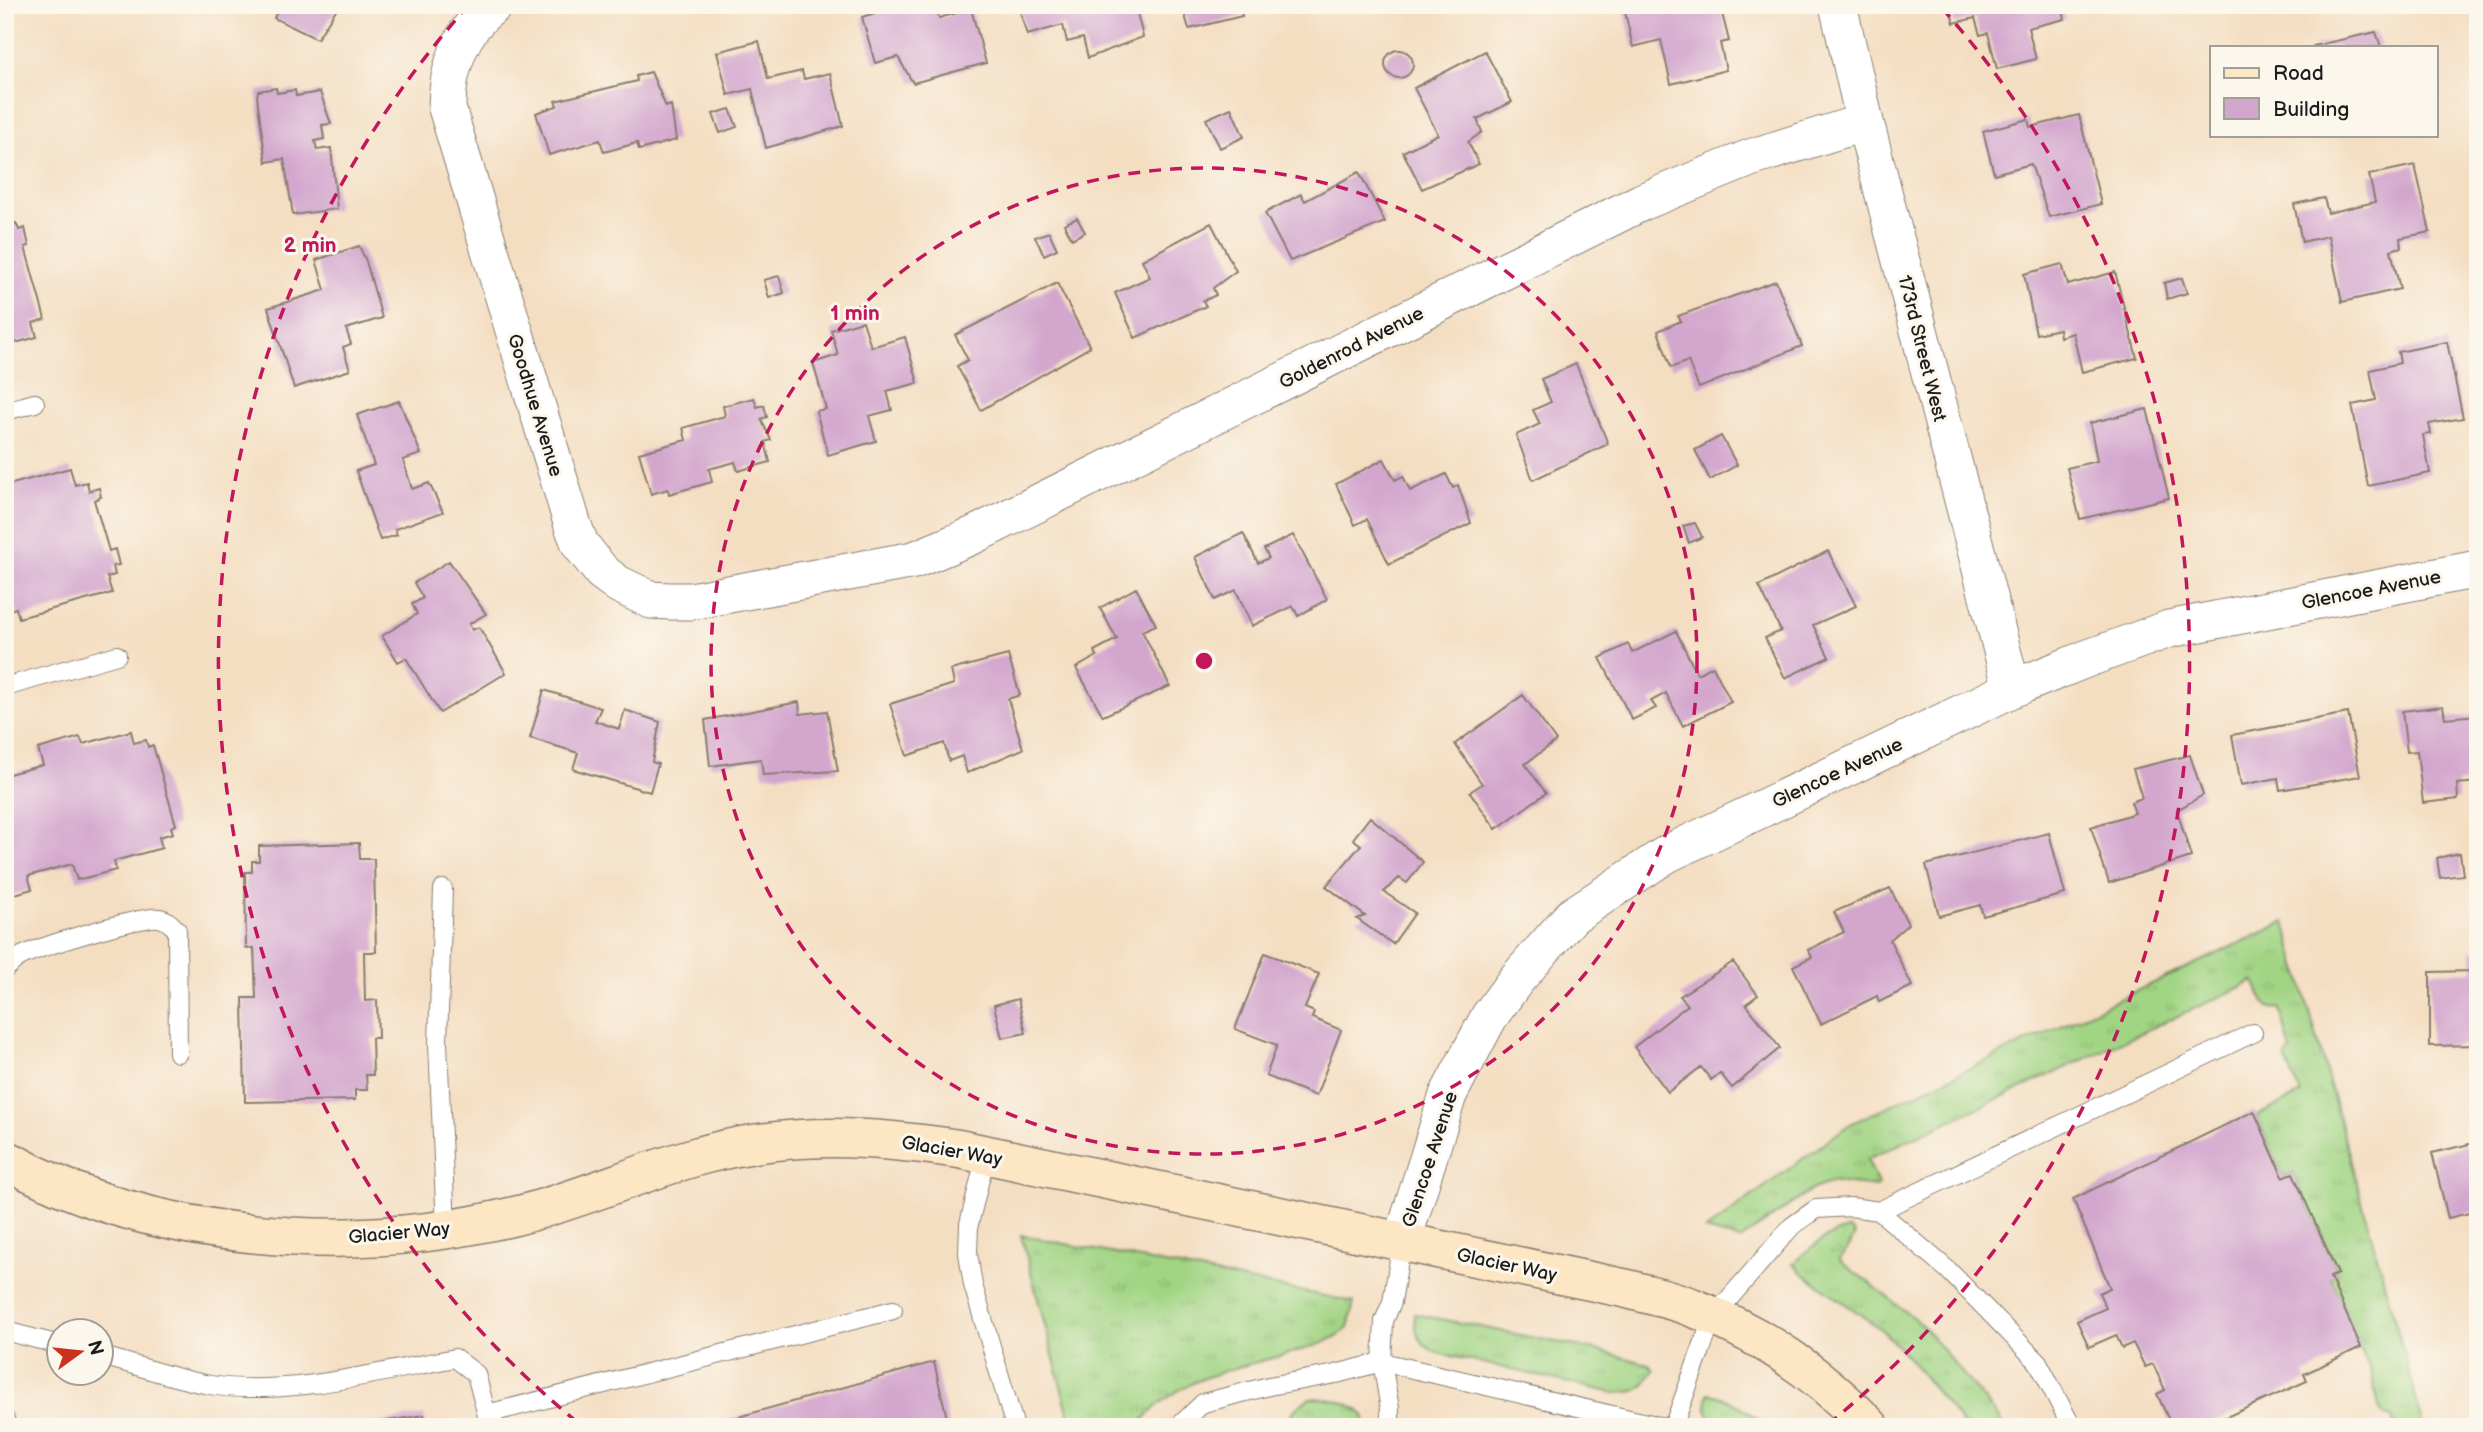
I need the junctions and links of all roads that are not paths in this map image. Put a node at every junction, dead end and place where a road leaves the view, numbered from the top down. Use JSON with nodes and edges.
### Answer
{"nodes":[{"id":1,"x":494,"y":5,"type":"edge"},
{"id":2,"x":1838,"y":5,"type":"edge"},
{"id":3,"x":1865,"y":122,"type":"junction"},
{"id":4,"x":34,"y":403,"type":"dead end"},
{"id":5,"x":5,"y":411,"type":"edge"},
{"id":6,"x":2478,"y":569,"type":"edge"},
{"id":7,"x":839,"y":576,"type":"joint"},
{"id":8,"x":117,"y":655,"type":"dead end"},
{"id":9,"x":5,"y":687,"type":"edge"},
{"id":10,"x":2012,"y":689,"type":"junction"},
{"id":11,"x":443,"y":889,"type":"dead end"},
{"id":12,"x":5,"y":969,"type":"edge"},
{"id":13,"x":2253,"y":1033,"type":"dead end"},
{"id":14,"x":177,"y":1053,"type":"dead end"},
{"id":15,"x":986,"y":1155,"type":"junction"},
{"id":16,"x":5,"y":1159,"type":"edge"},
{"id":17,"x":1880,"y":1211,"type":"junction"},
{"id":18,"x":446,"y":1229,"type":"junction"},
{"id":19,"x":1402,"y":1242,"type":"junction"},
{"id":20,"x":892,"y":1310,"type":"dead end"},
{"id":21,"x":1713,"y":1317,"type":"junction"},
{"id":22,"x":5,"y":1331,"type":"edge"},
{"id":23,"x":46,"y":1341,"type":"edge"},
{"id":24,"x":116,"y":1360,"type":"edge"},
{"id":25,"x":1382,"y":1362,"type":"junction"},
{"id":26,"x":5,"y":1419,"type":"edge"},
{"id":27,"x":489,"y":1421,"type":"edge"},
{"id":28,"x":1636,"y":1423,"type":"edge"},
{"id":29,"x":7,"y":1427,"type":"edge"},
{"id":30,"x":1015,"y":1427,"type":"edge"},
{"id":31,"x":1178,"y":1427,"type":"edge"},
{"id":32,"x":1390,"y":1427,"type":"edge"},
{"id":33,"x":1664,"y":1427,"type":"edge"},
{"id":34,"x":1673,"y":1427,"type":"edge"},
{"id":35,"x":1870,"y":1427,"type":"edge"},
{"id":36,"x":2072,"y":1427,"type":"edge"}],
"edges":[{"from":1,"to":7,"type":"street","name":"Goodhue Avenue"},
{"from":2,"to":3,"type":"street","name":"173rd Street West"},
{"from":3,"to":7,"type":"street","name":"Goldenrod Avenue"},
{"from":3,"to":10,"type":"street","name":"173rd Street West"},
{"from":4,"to":5,"type":"lane"},
{"from":6,"to":10,"type":"street","name":"Glencoe Avenue"},
{"from":8,"to":9,"type":"lane"},
{"from":10,"to":19,"type":"street","name":"Glencoe Avenue"},
{"from":11,"to":18,"type":"lane"},
{"from":12,"to":14,"type":"lane"},
{"from":13,"to":17,"type":"lane"},
{"from":15,"to":18,"type":"street","name":"Glacier Way"},
{"from":15,"to":19,"type":"street","name":"Glacier Way"},
{"from":15,"to":30,"type":"lane"},
{"from":16,"to":18,"type":"street","name":"Glacier Way"},
{"from":17,"to":21,"type":"lane"},
{"from":17,"to":36,"type":"lane"},
{"from":19,"to":21,"type":"street","name":"Glacier Way"},
{"from":19,"to":25,"type":"lane"},
{"from":20,"to":27,"type":"lane"},
{"from":21,"to":34,"type":"lane"},
{"from":21,"to":35,"type":"street","name":"Glacier Way"},
{"from":22,"to":23,"type":"lane"},
{"from":24,"to":27,"type":"lane"},
{"from":25,"to":28,"type":"lane"},
{"from":25,"to":31,"type":"lane"},
{"from":25,"to":32,"type":"lane"},
{"from":26,"to":29,"type":"lane"},
{"from":28,"to":33,"type":"lane"}]}
